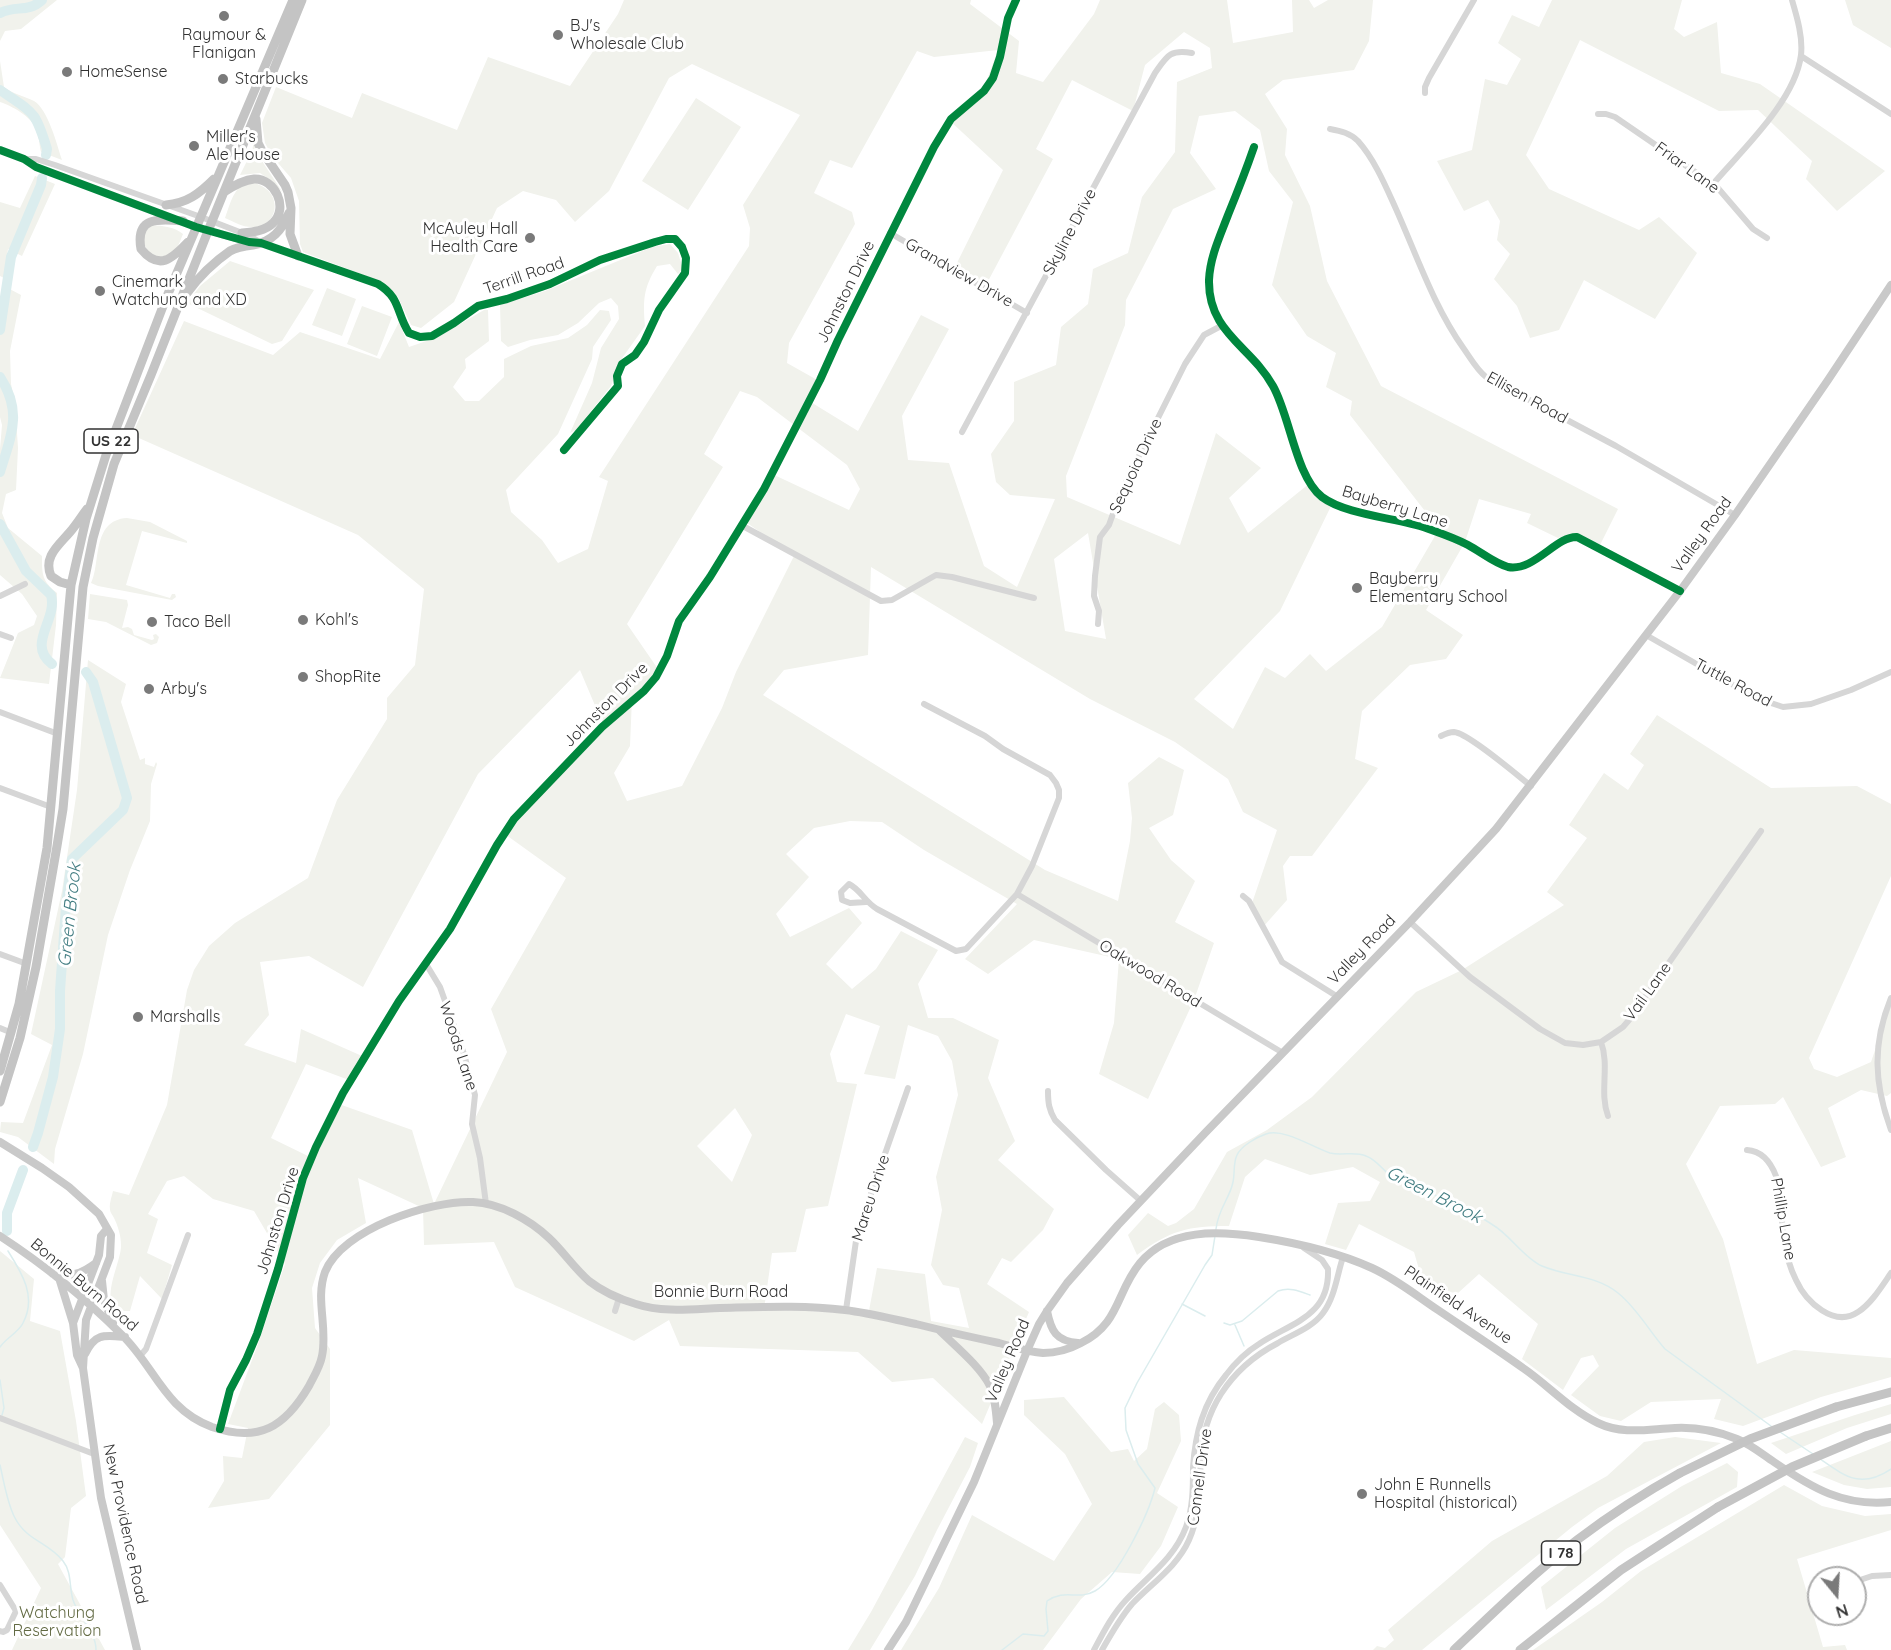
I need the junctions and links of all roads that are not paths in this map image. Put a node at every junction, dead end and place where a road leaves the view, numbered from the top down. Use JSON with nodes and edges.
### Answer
{"nodes":[{"id":1,"x":293,"y":0,"type":"edge"},
{"id":2,"x":302,"y":0,"type":"edge"},
{"id":3,"x":1016,"y":0,"type":"edge"},
{"id":4,"x":1792,"y":0,"type":"edge"},
{"id":5,"x":1471,"y":1,"type":"edge"},
{"id":6,"x":1192,"y":53,"type":"dead end"},
{"id":7,"x":1801,"y":56,"type":"junction"},
{"id":8,"x":1425,"y":93,"type":"dead end"},
{"id":9,"x":1598,"y":114,"type":"dead end"},
{"id":10,"x":1891,"y":114,"type":"edge"},
{"id":11,"x":255,"y":115,"type":"junction"},
{"id":12,"x":1330,"y":129,"type":"dead end"},
{"id":13,"x":1254,"y":147,"type":"dead end"},
{"id":14,"x":0,"y":150,"type":"edge"},
{"id":15,"x":24,"y":159,"type":"junction"},
{"id":16,"x":219,"y":173,"type":"junction"},
{"id":17,"x":1713,"y":184,"type":"junction"},
{"id":18,"x":224,"y":192,"type":"junction"},
{"id":19,"x":165,"y":205,"type":"junction"},
{"id":20,"x":291,"y":208,"type":"junction"},
{"id":21,"x":201,"y":217,"type":"junction"},
{"id":22,"x":183,"y":221,"type":"junction"},
{"id":23,"x":210,"y":226,"type":"junction"},
{"id":24,"x":196,"y":227,"type":"junction"},
{"id":25,"x":890,"y":232,"type":"junction"},
{"id":26,"x":242,"y":233,"type":"junction"},
{"id":27,"x":191,"y":238,"type":"junction"},
{"id":28,"x":1767,"y":238,"type":"dead end"},
{"id":29,"x":261,"y":243,"type":"junction"},
{"id":30,"x":298,"y":256,"type":"junction"},
{"id":31,"x":1891,"y":285,"type":"edge"},
{"id":32,"x":180,"y":302,"type":"junction"},
{"id":33,"x":1027,"y":313,"type":"junction"},
{"id":34,"x":1221,"y":326,"type":"junction"},
{"id":35,"x":962,"y":432,"type":"dead end"},
{"id":36,"x":565,"y":448,"type":"dead end"},
{"id":37,"x":92,"y":502,"type":"junction"},
{"id":38,"x":1735,"y":515,"type":"junction"},
{"id":39,"x":741,"y":525,"type":"junction"},
{"id":40,"x":25,"y":584,"type":"dead end"},
{"id":41,"x":71,"y":585,"type":"junction"},
{"id":42,"x":1680,"y":591,"type":"junction"},
{"id":43,"x":0,"y":596,"type":"edge"},
{"id":44,"x":1034,"y":598,"type":"dead end"},
{"id":45,"x":1098,"y":624,"type":"dead end"},
{"id":46,"x":0,"y":634,"type":"edge"},
{"id":47,"x":1646,"y":636,"type":"junction"},
{"id":48,"x":11,"y":638,"type":"dead end"},
{"id":49,"x":1891,"y":672,"type":"edge"},
{"id":50,"x":924,"y":704,"type":"dead end"},
{"id":51,"x":0,"y":712,"type":"edge"},
{"id":52,"x":58,"y":734,"type":"junction"},
{"id":53,"x":1441,"y":736,"type":"dead end"},
{"id":54,"x":1531,"y":786,"type":"junction"},
{"id":55,"x":0,"y":788,"type":"edge"},
{"id":56,"x":51,"y":807,"type":"junction"},
{"id":57,"x":1761,"y":831,"type":"dead end"},
{"id":58,"x":1017,"y":894,"type":"junction"},
{"id":59,"x":1243,"y":896,"type":"dead end"},
{"id":60,"x":866,"y":902,"type":"dead end"},
{"id":61,"x":1410,"y":922,"type":"junction"},
{"id":62,"x":0,"y":954,"type":"edge"},
{"id":63,"x":27,"y":964,"type":"junction"},
{"id":64,"x":426,"y":964,"type":"junction"},
{"id":65,"x":1338,"y":997,"type":"junction"},
{"id":66,"x":1891,"y":998,"type":"edge"},
{"id":67,"x":0,"y":1028,"type":"edge"},
{"id":68,"x":12,"y":1033,"type":"junction"},
{"id":69,"x":1600,"y":1042,"type":"junction"},
{"id":70,"x":1283,"y":1053,"type":"junction"},
{"id":71,"x":0,"y":1071,"type":"edge"},
{"id":72,"x":908,"y":1088,"type":"dead end"},
{"id":73,"x":1048,"y":1091,"type":"dead end"},
{"id":74,"x":0,"y":1102,"type":"edge"},
{"id":75,"x":1891,"y":1105,"type":"edge"},
{"id":76,"x":1883,"y":1108,"type":"junction"},
{"id":77,"x":1608,"y":1116,"type":"dead end"},
{"id":78,"x":1891,"y":1130,"type":"edge"},
{"id":79,"x":0,"y":1142,"type":"edge"},
{"id":80,"x":1748,"y":1150,"type":"dead end"},
{"id":81,"x":1141,"y":1201,"type":"junction"},
{"id":82,"x":486,"y":1204,"type":"junction"},
{"id":83,"x":106,"y":1229,"type":"junction"},
{"id":84,"x":188,"y":1235,"type":"dead end"},
{"id":85,"x":0,"y":1236,"type":"edge"},
{"id":86,"x":1303,"y":1247,"type":"junction"},
{"id":87,"x":1343,"y":1257,"type":"junction"},
{"id":88,"x":96,"y":1262,"type":"junction"},
{"id":89,"x":1891,"y":1273,"type":"edge"},
{"id":90,"x":52,"y":1274,"type":"junction"},
{"id":91,"x":102,"y":1278,"type":"junction"},
{"id":92,"x":60,"y":1281,"type":"junction"},
{"id":93,"x":619,"y":1298,"type":"junction"},
{"id":94,"x":81,"y":1299,"type":"junction"},
{"id":95,"x":90,"y":1306,"type":"junction"},
{"id":96,"x":846,"y":1310,"type":"junction"},
{"id":97,"x":615,"y":1311,"type":"dead end"},
{"id":98,"x":1047,"y":1311,"type":"junction"},
{"id":99,"x":74,"y":1323,"type":"junction"},
{"id":100,"x":114,"y":1327,"type":"junction"},
{"id":101,"x":939,"y":1330,"type":"junction"},
{"id":102,"x":124,"y":1337,"type":"junction"},
{"id":103,"x":1082,"y":1343,"type":"junction"},
{"id":104,"x":1027,"y":1351,"type":"junction"},
{"id":105,"x":85,"y":1354,"type":"junction"},
{"id":106,"x":140,"y":1356,"type":"junction"},
{"id":107,"x":83,"y":1368,"type":"junction"},
{"id":108,"x":1891,"y":1392,"type":"edge"},
{"id":109,"x":0,"y":1418,"type":"edge"},
{"id":110,"x":998,"y":1426,"type":"junction"},
{"id":111,"x":1891,"y":1428,"type":"edge"},
{"id":112,"x":220,"y":1429,"type":"junction"},
{"id":113,"x":94,"y":1454,"type":"junction"},
{"id":114,"x":1891,"y":1502,"type":"edge"},
{"id":115,"x":1891,"y":1575,"type":"edge"},
{"id":116,"x":1867,"y":1578,"type":"edge"},
{"id":117,"x":0,"y":1585,"type":"edge"},
{"id":118,"x":1110,"y":1628,"type":"junction"},
{"id":119,"x":0,"y":1631,"type":"edge"},
{"id":120,"x":137,"y":1650,"type":"edge"},
{"id":121,"x":888,"y":1650,"type":"edge"},
{"id":122,"x":1094,"y":1650,"type":"edge"},
{"id":123,"x":1102,"y":1650,"type":"edge"},
{"id":124,"x":1454,"y":1650,"type":"edge"},
{"id":125,"x":1520,"y":1650,"type":"edge"}],
"edges":[{"from":1,"to":16,"type":"highway","number":"US 22"},
{"from":2,"to":11,"type":"highway","number":"US 22"},
{"from":3,"to":25,"type":"street","name":"Johnston Drive"},
{"from":4,"to":7,"type":"street"},
{"from":5,"to":8,"type":"street"},
{"from":6,"to":33,"type":"street","name":"Skyline Drive"},
{"from":7,"to":10,"type":"street"},
{"from":7,"to":17,"type":"street"},
{"from":9,"to":17,"type":"street","name":"Friar Lane"},
{"from":11,"to":18,"type":"highway","number":"US 22"},
{"from":11,"to":20,"type":"highway"},
{"from":12,"to":38,"type":"street","name":"Ellisen Road"},
{"from":13,"to":34,"type":"street","name":"Bayberry Lane"},
{"from":14,"to":15,"type":"street","name":"Terrill Road"},
{"from":15,"to":19,"type":"street","name":"Terrill Road"},
{"from":15,"to":22,"type":"street","name":"Terrill Road"},
{"from":16,"to":19,"type":"highway"},
{"from":16,"to":21,"type":"highway","number":"US 22"},
{"from":17,"to":28,"type":"street","name":"Friar Lane"},
{"from":18,"to":23,"type":"highway","number":"US 22"},
{"from":18,"to":26,"type":"highway"},
{"from":19,"to":21,"type":"street","name":"Terrill Road"},
{"from":20,"to":29,"type":"highway"},
{"from":20,"to":30,"type":"highway"},
{"from":21,"to":23,"type":"street","name":"Terrill Road"},
{"from":21,"to":24,"type":"highway","number":"US 22"},
{"from":22,"to":24,"type":"street","name":"Terrill Road"},
{"from":22,"to":27,"type":"highway"},
{"from":23,"to":24,"type":"street","name":"Terrill Road"},
{"from":23,"to":26,"type":"street","name":"Terrill Road"},
{"from":23,"to":29,"type":"street","name":"Terrill Road"},
{"from":23,"to":32,"type":"highway","number":"US 22"},
{"from":24,"to":27,"type":"highway","number":"US 22"},
{"from":25,"to":33,"type":"street","name":"Grandview Drive"},
{"from":25,"to":39,"type":"street","name":"Johnston Drive"},
{"from":26,"to":29,"type":"street","name":"Terrill Road"},
{"from":27,"to":37,"type":"highway","number":"US 22"},
{"from":29,"to":30,"type":"street","name":"Terrill Road"},
{"from":29,"to":32,"type":"highway"},
{"from":30,"to":36,"type":"street","name":"Terrill Road"},
{"from":31,"to":38,"type":"main road","name":"Valley Road"},
{"from":32,"to":74,"type":"highway","number":"US 22"},
{"from":33,"to":35,"type":"street","name":"Skyline Drive"},
{"from":34,"to":42,"type":"street","name":"Bayberry Lane"},
{"from":34,"to":45,"type":"street","name":"Sequoia Drive"},
{"from":37,"to":41,"type":"highway","number":"US 22"},
{"from":37,"to":41,"type":"highway"},
{"from":38,"to":42,"type":"main road","name":"Valley Road"},
{"from":39,"to":44,"type":"street"},
{"from":39,"to":64,"type":"street","name":"Johnston Drive"},
{"from":40,"to":43,"type":"street"},
{"from":41,"to":52,"type":"highway","number":"US 22"},
{"from":42,"to":47,"type":"main road","name":"Valley Road"},
{"from":46,"to":48,"type":"street"},
{"from":47,"to":49,"type":"street","name":"Tuttle Road"},
{"from":47,"to":54,"type":"main road","name":"Valley Road"},
{"from":50,"to":58,"type":"street"},
{"from":51,"to":52,"type":"street"},
{"from":52,"to":56,"type":"highway","number":"US 22"},
{"from":53,"to":54,"type":"street"},
{"from":54,"to":61,"type":"main road","name":"Valley Road"},
{"from":55,"to":56,"type":"street"},
{"from":56,"to":63,"type":"highway","number":"US 22"},
{"from":57,"to":69,"type":"street","name":"Vail Lane"},
{"from":58,"to":60,"type":"street"},
{"from":58,"to":70,"type":"street","name":"Oakwood Road"},
{"from":59,"to":65,"type":"street"},
{"from":61,"to":65,"type":"main road","name":"Valley Road"},
{"from":61,"to":69,"type":"street"},
{"from":62,"to":63,"type":"street"},
{"from":63,"to":68,"type":"highway","number":"US 22"},
{"from":64,"to":82,"type":"street","name":"Woods Lane"},
{"from":64,"to":112,"type":"street","name":"Johnston Drive"},
{"from":65,"to":70,"type":"main road","name":"Valley Road"},
{"from":66,"to":76,"type":"street"},
{"from":67,"to":68,"type":"street"},
{"from":68,"to":71,"type":"highway","number":"US 22"},
{"from":69,"to":77,"type":"street"},
{"from":70,"to":81,"type":"main road","name":"Valley Road"},
{"from":72,"to":96,"type":"street","name":"Mareu Drive"},
{"from":73,"to":81,"type":"street"},
{"from":75,"to":76,"type":"street"},
{"from":76,"to":78,"type":"street"},
{"from":79,"to":83,"type":"main road","name":"New Providence Road"},
{"from":80,"to":89,"type":"street","name":"Phillip Lane"},
{"from":81,"to":98,"type":"main road","name":"Valley Road"},
{"from":82,"to":93,"type":"main road","name":"Bonnie Burn Road"},
{"from":82,"to":112,"type":"main road","name":"Bonnie Burn Road"},
{"from":83,"to":88,"type":"main road","name":"New Providence Road"},
{"from":83,"to":91,"type":"main road","name":"New Providence Road"},
{"from":84,"to":106,"type":"street"},
{"from":85,"to":90,"type":"main road","name":"Bonnie Burn Road"},
{"from":86,"to":87,"type":"main road","name":"Plainfield Avenue"},
{"from":86,"to":103,"type":"main road","name":"Plainfield Avenue"},
{"from":86,"to":118,"type":"street","name":"Connell Drive"},
{"from":87,"to":114,"type":"main road","name":"Plainfield Avenue"},
{"from":87,"to":118,"type":"street","name":"Connell Drive"},
{"from":88,"to":90,"type":"main road"},
{"from":88,"to":94,"type":"main road","name":"New Providence Road"},
{"from":90,"to":92,"type":"main road","name":"Bonnie Burn Road"},
{"from":91,"to":95,"type":"main road","name":"New Providence Road"},
{"from":91,"to":100,"type":"main road"},
{"from":92,"to":94,"type":"main road","name":"Bonnie Burn Road"},
{"from":92,"to":99,"type":"main road"},
{"from":93,"to":96,"type":"main road","name":"Bonnie Burn Road"},
{"from":93,"to":97,"type":"street"},
{"from":94,"to":95,"type":"main road","name":"Bonnie Burn Road"},
{"from":94,"to":99,"type":"main road","name":"New Providence Road"},
{"from":95,"to":100,"type":"main road","name":"Bonnie Burn Road"},
{"from":95,"to":105,"type":"main road","name":"New Providence Road"},
{"from":96,"to":101,"type":"main road","name":"Bonnie Burn Road"},
{"from":98,"to":103,"type":"main road"},
{"from":98,"to":104,"type":"main road","name":"Valley Road"},
{"from":99,"to":107,"type":"main road","name":"New Providence Road"},
{"from":100,"to":102,"type":"main road","name":"Bonnie Burn Road"},
{"from":101,"to":104,"type":"main road","name":"Bonnie Burn Road"},
{"from":101,"to":110,"type":"main road"},
{"from":102,"to":105,"type":"main road"},
{"from":102,"to":106,"type":"main road","name":"Bonnie Burn Road"},
{"from":103,"to":104,"type":"main road","name":"Plainfield Avenue"},
{"from":104,"to":110,"type":"main road","name":"Valley Road"},
{"from":105,"to":107,"type":"main road","name":"New Providence Road"},
{"from":106,"to":112,"type":"main road","name":"Bonnie Burn Road"},
{"from":107,"to":113,"type":"main road","name":"New Providence Road"},
{"from":108,"to":124,"type":"highway","number":"I 78","bridge":true},
{"from":109,"to":113,"type":"street"},
{"from":110,"to":121,"type":"main road","name":"Valley Road"},
{"from":111,"to":125,"type":"highway","bridge":true},
{"from":113,"to":120,"type":"main road","name":"New Providence Road"},
{"from":115,"to":116,"type":"street"},
{"from":117,"to":119,"type":"street"},
{"from":118,"to":122,"type":"street","name":"Connell Drive"},
{"from":118,"to":123,"type":"street","name":"Connell Drive"}]}
